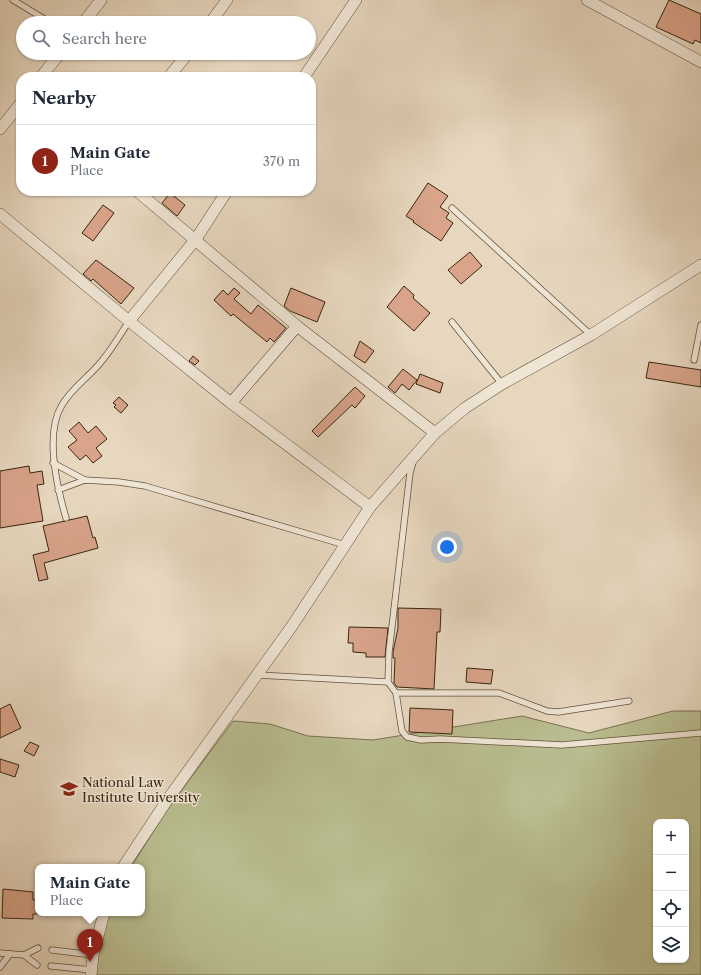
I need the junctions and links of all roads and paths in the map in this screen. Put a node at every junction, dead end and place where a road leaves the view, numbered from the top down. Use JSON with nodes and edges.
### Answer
{"nodes":[{"id":1,"x":13,"y":0,"type":"edge"},
{"id":2,"x":101,"y":0,"type":"edge"},
{"id":3,"x":227,"y":0,"type":"edge"},
{"id":4,"x":356,"y":0,"type":"edge"},
{"id":5,"x":588,"y":0,"type":"edge"},
{"id":6,"x":39,"y":16,"type":"edge"},
{"id":7,"x":88,"y":16,"type":"edge"},
{"id":8,"x":215,"y":16,"type":"edge"},
{"id":9,"x":316,"y":59,"type":"edge"},
{"id":10,"x":54,"y":60,"type":"edge"},
{"id":11,"x":182,"y":60,"type":"edge"},
{"id":12,"x":315,"y":60,"type":"edge"},
{"id":13,"x":701,"y":62,"type":"edge"},
{"id":14,"x":45,"y":72,"type":"edge"},
{"id":15,"x":173,"y":72,"type":"edge"},
{"id":16,"x":307,"y":72,"type":"edge"},
{"id":17,"x":16,"y":108,"type":"edge"},
{"id":18,"x":0,"y":129,"type":"edge"},
{"id":19,"x":143,"y":196,"type":"edge"},
{"id":20,"x":224,"y":196,"type":"edge"},
{"id":21,"x":452,"y":208,"type":"dead end"},
{"id":22,"x":0,"y":214,"type":"edge"},
{"id":23,"x":196,"y":239,"type":"junction"},
{"id":24,"x":701,"y":265,"type":"edge"},
{"id":25,"x":129,"y":321,"type":"junction"},
{"id":26,"x":452,"y":322,"type":"dead end"},
{"id":27,"x":701,"y":325,"type":"edge"},
{"id":28,"x":297,"y":326,"type":"junction"},
{"id":29,"x":591,"y":335,"type":"junction"},
{"id":30,"x":694,"y":360,"type":"dead end"},
{"id":31,"x":502,"y":384,"type":"junction"},
{"id":32,"x":232,"y":403,"type":"junction"},
{"id":33,"x":435,"y":433,"type":"junction"},
{"id":34,"x":415,"y":456,"type":"junction"},
{"id":35,"x":53,"y":463,"type":"junction"},
{"id":36,"x":86,"y":480,"type":"junction"},
{"id":37,"x":58,"y":490,"type":"junction"},
{"id":38,"x":370,"y":507,"type":"junction"},
{"id":39,"x":66,"y":518,"type":"dead end"},
{"id":40,"x":345,"y":545,"type":"junction"},
{"id":41,"x":257,"y":675,"type":"junction"},
{"id":42,"x":388,"y":682,"type":"junction"},
{"id":43,"x":396,"y":693,"type":"junction"},
{"id":44,"x":629,"y":701,"type":"dead end"},
{"id":45,"x":701,"y":733,"type":"edge"},
{"id":46,"x":125,"y":864,"type":"edge"},
{"id":47,"x":103,"y":916,"type":"edge"},
{"id":48,"x":38,"y":948,"type":"dead end"},
{"id":49,"x":52,"y":950,"type":"dead end"},
{"id":50,"x":0,"y":953,"type":"edge"},
{"id":51,"x":10,"y":954,"type":"junction"},
{"id":52,"x":24,"y":955,"type":"junction"},
{"id":53,"x":93,"y":955,"type":"junction"},
{"id":54,"x":37,"y":965,"type":"dead end"},
{"id":55,"x":51,"y":966,"type":"dead end"},
{"id":56,"x":0,"y":967,"type":"edge"},
{"id":57,"x":91,"y":973,"type":"edge"}],
"edges":[{"from":1,"to":6,"type":"lane"},
{"from":2,"to":7,"type":"street"},
{"from":3,"to":8,"type":"street"},
{"from":4,"to":9,"type":"street"},
{"from":5,"to":13,"type":"street"},
{"from":10,"to":14,"type":"street"},
{"from":11,"to":15,"type":"street"},
{"from":12,"to":16,"type":"street"},
{"from":17,"to":18,"type":"street"},
{"from":19,"to":23,"type":"street"},
{"from":20,"to":23,"type":"street"},
{"from":21,"to":29,"type":"lane"},
{"from":22,"to":25,"type":"street"},
{"from":23,"to":25,"type":"street"},
{"from":23,"to":28,"type":"street"},
{"from":24,"to":29,"type":"street"},
{"from":25,"to":32,"type":"street"},
{"from":25,"to":35,"type":"lane"},
{"from":26,"to":31,"type":"lane"},
{"from":27,"to":30,"type":"lane"},
{"from":28,"to":32,"type":"street"},
{"from":28,"to":33,"type":"street"},
{"from":29,"to":31,"type":"street"},
{"from":31,"to":33,"type":"street"},
{"from":32,"to":38,"type":"street"},
{"from":33,"to":34,"type":"street"},
{"from":34,"to":38,"type":"street"},
{"from":34,"to":42,"type":"lane"},
{"from":35,"to":36,"type":"lane"},
{"from":35,"to":37,"type":"lane"},
{"from":36,"to":37,"type":"lane"},
{"from":36,"to":40,"type":"lane"},
{"from":37,"to":39,"type":"lane"},
{"from":38,"to":40,"type":"street"},
{"from":40,"to":41,"type":"street"},
{"from":41,"to":42,"type":"lane"},
{"from":41,"to":46,"type":"street"},
{"from":42,"to":43,"type":"lane"},
{"from":43,"to":44,"type":"lane"},
{"from":43,"to":45,"type":"lane"},
{"from":47,"to":53,"type":"street"},
{"from":48,"to":52,"type":"lane"},
{"from":49,"to":53,"type":"lane"},
{"from":50,"to":51,"type":"lane"},
{"from":51,"to":52,"type":"lane"},
{"from":51,"to":56,"type":"lane"},
{"from":52,"to":54,"type":"lane"},
{"from":53,"to":57,"type":"street"},
{"from":55,"to":57,"type":"lane"}]}
